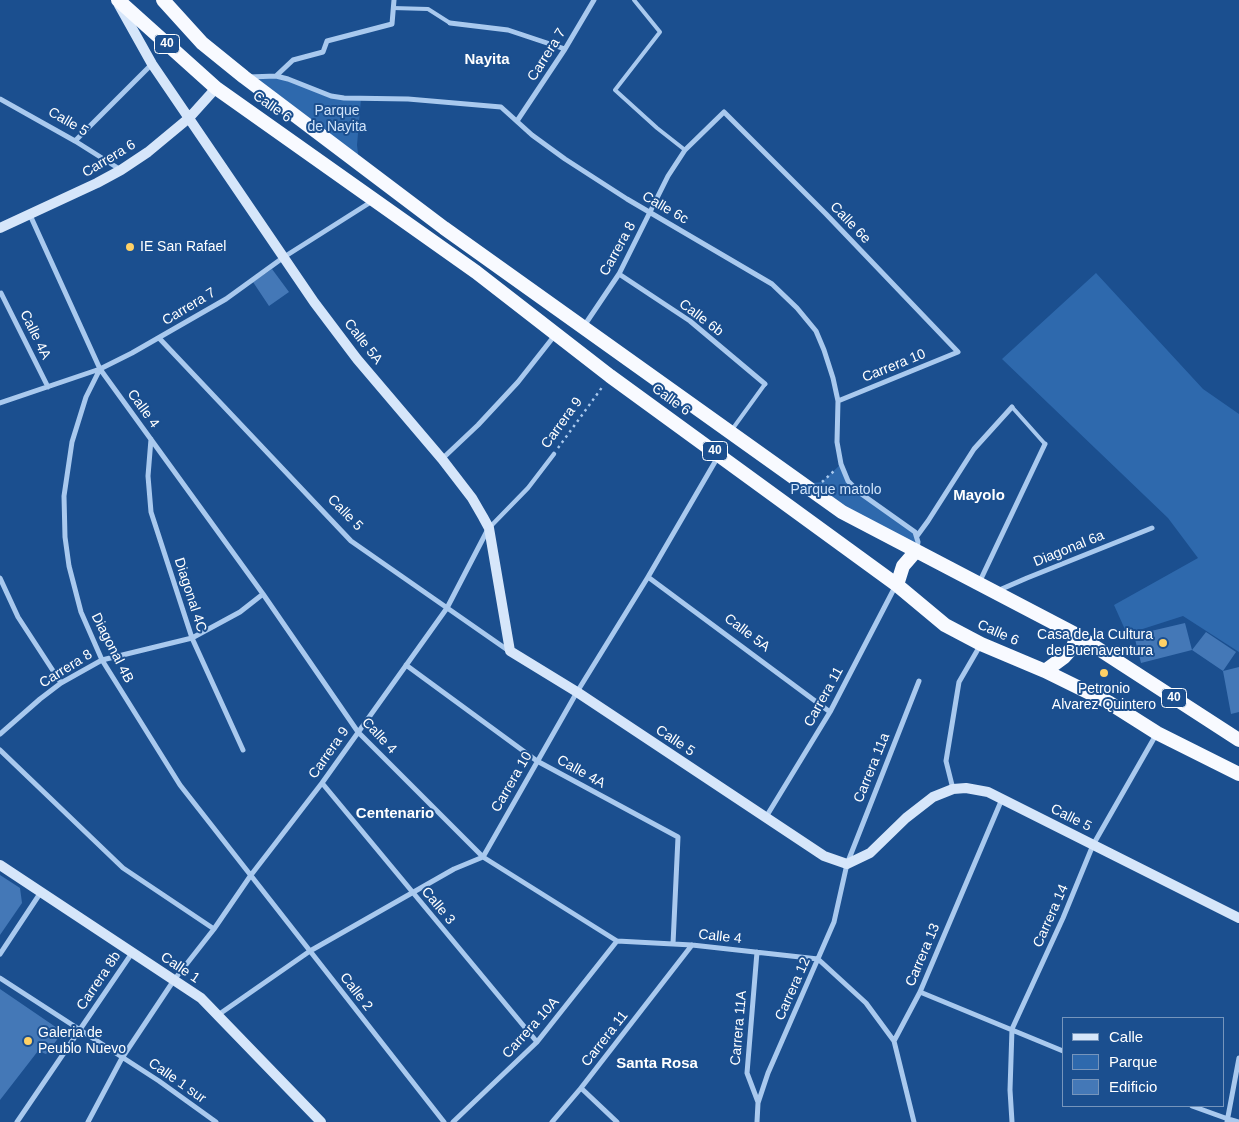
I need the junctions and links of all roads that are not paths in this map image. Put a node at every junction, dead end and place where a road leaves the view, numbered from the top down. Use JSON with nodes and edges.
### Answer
{"nodes":[{"id":1,"x":117,"y":0,"type":"edge"},
{"id":2,"x":163,"y":0,"type":"edge"},
{"id":3,"x":394,"y":0,"type":"edge"},
{"id":4,"x":594,"y":0,"type":"edge"},
{"id":5,"x":634,"y":0,"type":"edge"},
{"id":6,"x":393,"y":8,"type":"junction"},
{"id":7,"x":450,"y":22,"type":"joint"},
{"id":8,"x":565,"y":49,"type":"junction"},
{"id":9,"x":152,"y":64,"type":"junction"},
{"id":10,"x":276,"y":76,"type":"junction"},
{"id":11,"x":244,"y":77,"type":"junction"},
{"id":12,"x":216,"y":88,"type":"junction"},
{"id":13,"x":0,"y":99,"type":"edge"},
{"id":14,"x":724,"y":112,"type":"joint"},
{"id":15,"x":189,"y":118,"type":"junction"},
{"id":16,"x":517,"y":120,"type":"junction"},
{"id":17,"x":76,"y":141,"type":"junction"},
{"id":18,"x":685,"y":150,"type":"junction"},
{"id":19,"x":121,"y":170,"type":"junction"},
{"id":20,"x":374,"y":200,"type":"junction"},
{"id":21,"x":651,"y":213,"type":"junction"},
{"id":22,"x":30,"y":215,"type":"junction"},
{"id":23,"x":0,"y":228,"type":"edge"},
{"id":24,"x":284,"y":257,"type":"junction"},
{"id":25,"x":619,"y":274,"type":"junction"},
{"id":26,"x":1,"y":293,"type":"dead end"},
{"id":27,"x":584,"y":326,"type":"junction"},
{"id":28,"x":555,"y":335,"type":"junction"},
{"id":29,"x":160,"y":338,"type":"junction"},
{"id":30,"x":958,"y":352,"type":"joint"},
{"id":31,"x":100,"y":368,"type":"junction"},
{"id":32,"x":765,"y":384,"type":"joint"},
{"id":33,"x":48,"y":387,"type":"junction"},
{"id":34,"x":838,"y":401,"type":"junction"},
{"id":35,"x":0,"y":403,"type":"edge"},
{"id":36,"x":1012,"y":408,"type":"joint"},
{"id":37,"x":730,"y":433,"type":"junction"},
{"id":38,"x":152,"y":439,"type":"junction"},
{"id":39,"x":1044,"y":444,"type":"joint"},
{"id":40,"x":554,"y":454,"type":"road end"},
{"id":41,"x":719,"y":454,"type":"junction"},
{"id":42,"x":442,"y":459,"type":"junction"},
{"id":43,"x":489,"y":528,"type":"junction"},
{"id":44,"x":1152,"y":528,"type":"dead end"},
{"id":45,"x":917,"y":536,"type":"junction"},
{"id":46,"x":916,"y":551,"type":"junction"},
{"id":47,"x":648,"y":577,"type":"junction"},
{"id":48,"x":0,"y":578,"type":"edge"},
{"id":49,"x":978,"y":584,"type":"junction"},
{"id":50,"x":897,"y":585,"type":"junction"},
{"id":51,"x":994,"y":593,"type":"junction"},
{"id":52,"x":263,"y":594,"type":"junction"},
{"id":53,"x":447,"y":608,"type":"junction"},
{"id":54,"x":1077,"y":635,"type":"junction"},
{"id":55,"x":192,"y":638,"type":"junction"},
{"id":56,"x":981,"y":644,"type":"junction"},
{"id":57,"x":510,"y":651,"type":"junction"},
{"id":58,"x":102,"y":660,"type":"junction"},
{"id":59,"x":406,"y":665,"type":"junction"},
{"id":60,"x":1045,"y":671,"type":"junction"},
{"id":61,"x":919,"y":681,"type":"dead end"},
{"id":62,"x":61,"y":682,"type":"junction"},
{"id":63,"x":576,"y":692,"type":"junction"},
{"id":64,"x":830,"y":712,"type":"junction"},
{"id":65,"x":358,"y":732,"type":"junction"},
{"id":66,"x":1158,"y":733,"type":"junction"},
{"id":67,"x":0,"y":734,"type":"edge"},
{"id":68,"x":1239,"y":740,"type":"edge"},
{"id":69,"x":0,"y":750,"type":"edge"},
{"id":70,"x":243,"y":750,"type":"dead end"},
{"id":71,"x":538,"y":761,"type":"junction"},
{"id":72,"x":1239,"y":774,"type":"edge"},
{"id":73,"x":322,"y":783,"type":"junction"},
{"id":74,"x":953,"y":788,"type":"junction"},
{"id":75,"x":1002,"y":799,"type":"junction"},
{"id":76,"x":766,"y":817,"type":"junction"},
{"id":77,"x":1093,"y":846,"type":"junction"},
{"id":78,"x":483,"y":857,"type":"junction"},
{"id":79,"x":847,"y":864,"type":"junction"},
{"id":80,"x":0,"y":865,"type":"edge"},
{"id":81,"x":251,"y":875,"type":"junction"},
{"id":82,"x":41,"y":892,"type":"junction"},
{"id":83,"x":412,"y":892,"type":"junction"},
{"id":84,"x":1239,"y":918,"type":"edge"},
{"id":85,"x":214,"y":929,"type":"junction"},
{"id":86,"x":617,"y":941,"type":"junction"},
{"id":87,"x":673,"y":944,"type":"junction"},
{"id":88,"x":692,"y":945,"type":"junction"},
{"id":89,"x":310,"y":951,"type":"junction"},
{"id":90,"x":133,"y":952,"type":"junction"},
{"id":91,"x":757,"y":952,"type":"junction"},
{"id":92,"x":0,"y":954,"type":"edge"},
{"id":93,"x":818,"y":959,"type":"junction"},
{"id":94,"x":0,"y":978,"type":"edge"},
{"id":95,"x":174,"y":980,"type":"junction"},
{"id":96,"x":920,"y":992,"type":"junction"},
{"id":97,"x":218,"y":1015,"type":"junction"},
{"id":98,"x":80,"y":1029,"type":"junction"},
{"id":99,"x":1012,"y":1029,"type":"junction"},
{"id":100,"x":894,"y":1041,"type":"junction"},
{"id":101,"x":537,"y":1042,"type":"junction"},
{"id":102,"x":1062,"y":1051,"type":"edge"},
{"id":103,"x":122,"y":1058,"type":"junction"},
{"id":104,"x":1239,"y":1058,"type":"edge"},
{"id":105,"x":581,"y":1088,"type":"junction"},
{"id":106,"x":758,"y":1103,"type":"junction"},
{"id":107,"x":1194,"y":1107,"type":"edge"},
{"id":108,"x":1228,"y":1121,"type":"edge"},
{"id":109,"x":16,"y":1122,"type":"edge"},
{"id":110,"x":88,"y":1122,"type":"edge"},
{"id":111,"x":216,"y":1122,"type":"edge"},
{"id":112,"x":321,"y":1122,"type":"edge"},
{"id":113,"x":444,"y":1122,"type":"edge"},
{"id":114,"x":453,"y":1122,"type":"edge"},
{"id":115,"x":552,"y":1122,"type":"edge"},
{"id":116,"x":617,"y":1122,"type":"edge"},
{"id":117,"x":756,"y":1122,"type":"edge"},
{"id":118,"x":914,"y":1122,"type":"edge"},
{"id":119,"x":1012,"y":1122,"type":"edge"},
{"id":120,"x":1239,"y":1122,"type":"edge"}],
"edges":[{"from":1,"to":9,"type":"main road","name":"Calle 6"},
{"from":1,"to":12,"type":"highway","name":"Calle 6","number":"40"},
{"from":2,"to":11,"type":"highway","name":"Calle 6","number":"40"},
{"from":3,"to":6,"type":"street"},
{"from":4,"to":8,"type":"street","name":"Carrera 7"},
{"from":5,"to":18,"type":"lane"},
{"from":6,"to":7,"type":"lane"},
{"from":6,"to":10,"type":"street"},
{"from":7,"to":8,"type":"street"},
{"from":8,"to":16,"type":"street","name":"Carrera 7"},
{"from":9,"to":15,"type":"main road","name":"Calle 5A"},
{"from":9,"to":17,"type":"street"},
{"from":10,"to":11,"type":"street","name":"Calle 6c"},
{"from":10,"to":16,"type":"street","name":"Calle 6c"},
{"from":11,"to":27,"type":"highway","name":"Calle 6","number":"40"},
{"from":12,"to":15,"type":"main road","name":"Carrera 6"},
{"from":12,"to":20,"type":"highway","name":"Calle 6","number":"40"},
{"from":13,"to":17,"type":"street","name":"Calle 5"},
{"from":14,"to":18,"type":"street","name":"Carrera 8"},
{"from":14,"to":30,"type":"street","name":"Calle 6e"},
{"from":15,"to":19,"type":"main road","name":"Carrera 6"},
{"from":15,"to":24,"type":"main road","name":"Calle 5A"},
{"from":16,"to":21,"type":"street","name":"Calle 6c"},
{"from":17,"to":19,"type":"street","name":"Calle 5"},
{"from":18,"to":21,"type":"street","name":"Carrera 8"},
{"from":19,"to":22,"type":"main road","name":"Carrera 6"},
{"from":20,"to":24,"type":"street","name":"Carrera 7"},
{"from":20,"to":28,"type":"highway","name":"Calle 6","number":"40"},
{"from":21,"to":25,"type":"street","name":"Carrera 8"},
{"from":21,"to":34,"type":"street","name":"Calle 6c"},
{"from":22,"to":23,"type":"main road","name":"Carrera 6"},
{"from":22,"to":31,"type":"street","name":"Calle 4"},
{"from":24,"to":29,"type":"street","name":"Carrera 7"},
{"from":24,"to":42,"type":"main road","name":"Calle 5A"},
{"from":25,"to":27,"type":"street","name":"Carrera 8"},
{"from":25,"to":32,"type":"street","name":"Calle 6b"},
{"from":26,"to":33,"type":"street","name":"Calle 4A"},
{"from":27,"to":37,"type":"highway","name":"Calle 6","number":"40"},
{"from":28,"to":41,"type":"highway","name":"Calle 6","number":"40"},
{"from":28,"to":42,"type":"street"},
{"from":29,"to":31,"type":"street","name":"Carrera 7"},
{"from":29,"to":53,"type":"street","name":"Calle 5"},
{"from":30,"to":34,"type":"street","name":"Carrera 10"},
{"from":31,"to":33,"type":"street","name":"Carrera 7"},
{"from":31,"to":38,"type":"street","name":"Calle 4"},
{"from":31,"to":58,"type":"street","name":"Diagonal 4B"},
{"from":32,"to":37,"type":"lane"},
{"from":33,"to":35,"type":"street","name":"Carrera 7"},
{"from":34,"to":45,"type":"street","name":"Calle 6c"},
{"from":36,"to":39,"type":"lane"},
{"from":36,"to":45,"type":"street"},
{"from":37,"to":46,"type":"highway","name":"Calle 6","number":"40"},
{"from":38,"to":52,"type":"street","name":"Calle 4"},
{"from":38,"to":55,"type":"street","name":"Diagonal 4C"},
{"from":39,"to":49,"type":"street"},
{"from":40,"to":43,"type":"street","name":"Carrera 9"},
{"from":41,"to":47,"type":"street","name":"Carrera 10"},
{"from":41,"to":50,"type":"highway","name":"Calle 6","number":"40"},
{"from":42,"to":43,"type":"main road","name":"Calle 5A"},
{"from":43,"to":53,"type":"street","name":"Carrera 9"},
{"from":43,"to":57,"type":"main road","name":"Calle 5A"},
{"from":44,"to":51,"type":"street","name":"Diagonal 6a"},
{"from":45,"to":46,"type":"street"},
{"from":46,"to":49,"type":"highway","name":"Calle 6","number":"40"},
{"from":46,"to":50,"type":"highway"},
{"from":47,"to":63,"type":"street","name":"Carrera 10"},
{"from":47,"to":64,"type":"street","name":"Calle 5A"},
{"from":48,"to":62,"type":"street"},
{"from":49,"to":51,"type":"highway","name":"Calle 6","number":"40"},
{"from":50,"to":56,"type":"highway","name":"Calle 6","number":"40"},
{"from":50,"to":64,"type":"street","name":"Carrera 11"},
{"from":51,"to":54,"type":"highway","name":"Calle 6","number":"40"},
{"from":52,"to":55,"type":"street","name":"Carrera 8"},
{"from":52,"to":65,"type":"street","name":"Calle 4"},
{"from":53,"to":57,"type":"street","name":"Calle 5"},
{"from":53,"to":59,"type":"street","name":"Carrera 9"},
{"from":54,"to":60,"type":"highway"},
{"from":54,"to":68,"type":"highway","name":"Calle 6","number":"40"},
{"from":55,"to":58,"type":"street","name":"Carrera 8"},
{"from":55,"to":70,"type":"street","name":"Diagonal 4C"},
{"from":56,"to":60,"type":"highway","name":"Calle 6","number":"40"},
{"from":56,"to":74,"type":"street"},
{"from":57,"to":63,"type":"main road","name":"Calle 5"},
{"from":58,"to":62,"type":"street","name":"Carrera 8"},
{"from":58,"to":81,"type":"street","name":"Diagonal 4B"},
{"from":59,"to":65,"type":"street","name":"Carrera 9"},
{"from":59,"to":71,"type":"street","name":"Calle 4A"},
{"from":60,"to":66,"type":"highway","name":"Calle 6","number":"40"},
{"from":61,"to":79,"type":"street","name":"Carrera 11a"},
{"from":62,"to":67,"type":"street","name":"Carrera 8"},
{"from":63,"to":71,"type":"street","name":"Carrera 10"},
{"from":63,"to":76,"type":"main road","name":"Calle 5"},
{"from":64,"to":76,"type":"street","name":"Carrera 11"},
{"from":65,"to":73,"type":"street","name":"Carrera 9"},
{"from":65,"to":78,"type":"street","name":"Calle 4"},
{"from":66,"to":72,"type":"highway","name":"Calle 6","number":"40"},
{"from":66,"to":77,"type":"street","name":"Carrera 14"},
{"from":69,"to":85,"type":"street"},
{"from":71,"to":78,"type":"street","name":"Carrera 10"},
{"from":71,"to":87,"type":"street","name":"Calle 4A"},
{"from":73,"to":81,"type":"street","name":"Carrera 9"},
{"from":73,"to":83,"type":"street","name":"Calle 3"},
{"from":74,"to":75,"type":"main road","name":"Calle 5"},
{"from":74,"to":79,"type":"main road"},
{"from":75,"to":77,"type":"main road","name":"Calle 5"},
{"from":75,"to":96,"type":"street","name":"Carrera 13"},
{"from":76,"to":79,"type":"main road","name":"Calle 5"},
{"from":77,"to":84,"type":"main road","name":"Calle 5"},
{"from":77,"to":99,"type":"street","name":"Carrera 14"},
{"from":78,"to":83,"type":"street"},
{"from":78,"to":86,"type":"street","name":"Calle 4"},
{"from":79,"to":93,"type":"street","name":"Carrera 12"},
{"from":80,"to":82,"type":"main road","name":"Calle 1"},
{"from":81,"to":85,"type":"street","name":"Carrera 9"},
{"from":81,"to":89,"type":"street","name":"Calle 2"},
{"from":82,"to":90,"type":"main road","name":"Calle 1"},
{"from":82,"to":92,"type":"street"},
{"from":83,"to":89,"type":"street"},
{"from":83,"to":101,"type":"street","name":"Calle 3"},
{"from":85,"to":95,"type":"street","name":"Carrera 9"},
{"from":86,"to":87,"type":"street","name":"Calle 4"},
{"from":86,"to":101,"type":"street","name":"Carrera 10A"},
{"from":87,"to":88,"type":"street","name":"Calle 4"},
{"from":88,"to":91,"type":"street","name":"Calle 4"},
{"from":88,"to":105,"type":"street","name":"Carrera 11"},
{"from":89,"to":97,"type":"street"},
{"from":89,"to":113,"type":"street","name":"Calle 2"},
{"from":90,"to":95,"type":"main road","name":"Calle 1"},
{"from":90,"to":98,"type":"street","name":"Carrera 8b"},
{"from":91,"to":93,"type":"street","name":"Calle 4"},
{"from":91,"to":106,"type":"street","name":"Carrera 11A"},
{"from":93,"to":100,"type":"street"},
{"from":93,"to":106,"type":"street","name":"Carrera 12"},
{"from":94,"to":98,"type":"street","name":"Calle 1 sur"},
{"from":95,"to":97,"type":"main road","name":"Calle 1"},
{"from":95,"to":103,"type":"street","name":"Carrera 9"},
{"from":96,"to":99,"type":"street"},
{"from":96,"to":100,"type":"street","name":"Carrera 13"},
{"from":97,"to":112,"type":"main road","name":"Calle 1"},
{"from":98,"to":103,"type":"street","name":"Calle 1 sur"},
{"from":98,"to":109,"type":"street","name":"Carrera 8b"},
{"from":99,"to":102,"type":"street"},
{"from":99,"to":119,"type":"street","name":"Carrera 14"},
{"from":100,"to":118,"type":"street"},
{"from":101,"to":114,"type":"street","name":"Carrera 10A"},
{"from":103,"to":110,"type":"street","name":"Carrera 9"},
{"from":103,"to":111,"type":"street","name":"Calle 1 sur"},
{"from":104,"to":108,"type":"street"},
{"from":105,"to":115,"type":"street","name":"Carrera 11"},
{"from":105,"to":116,"type":"street"},
{"from":106,"to":117,"type":"street","name":"Carrera 12"},
{"from":107,"to":108,"type":"street"},
{"from":108,"to":120,"type":"street"}]}
